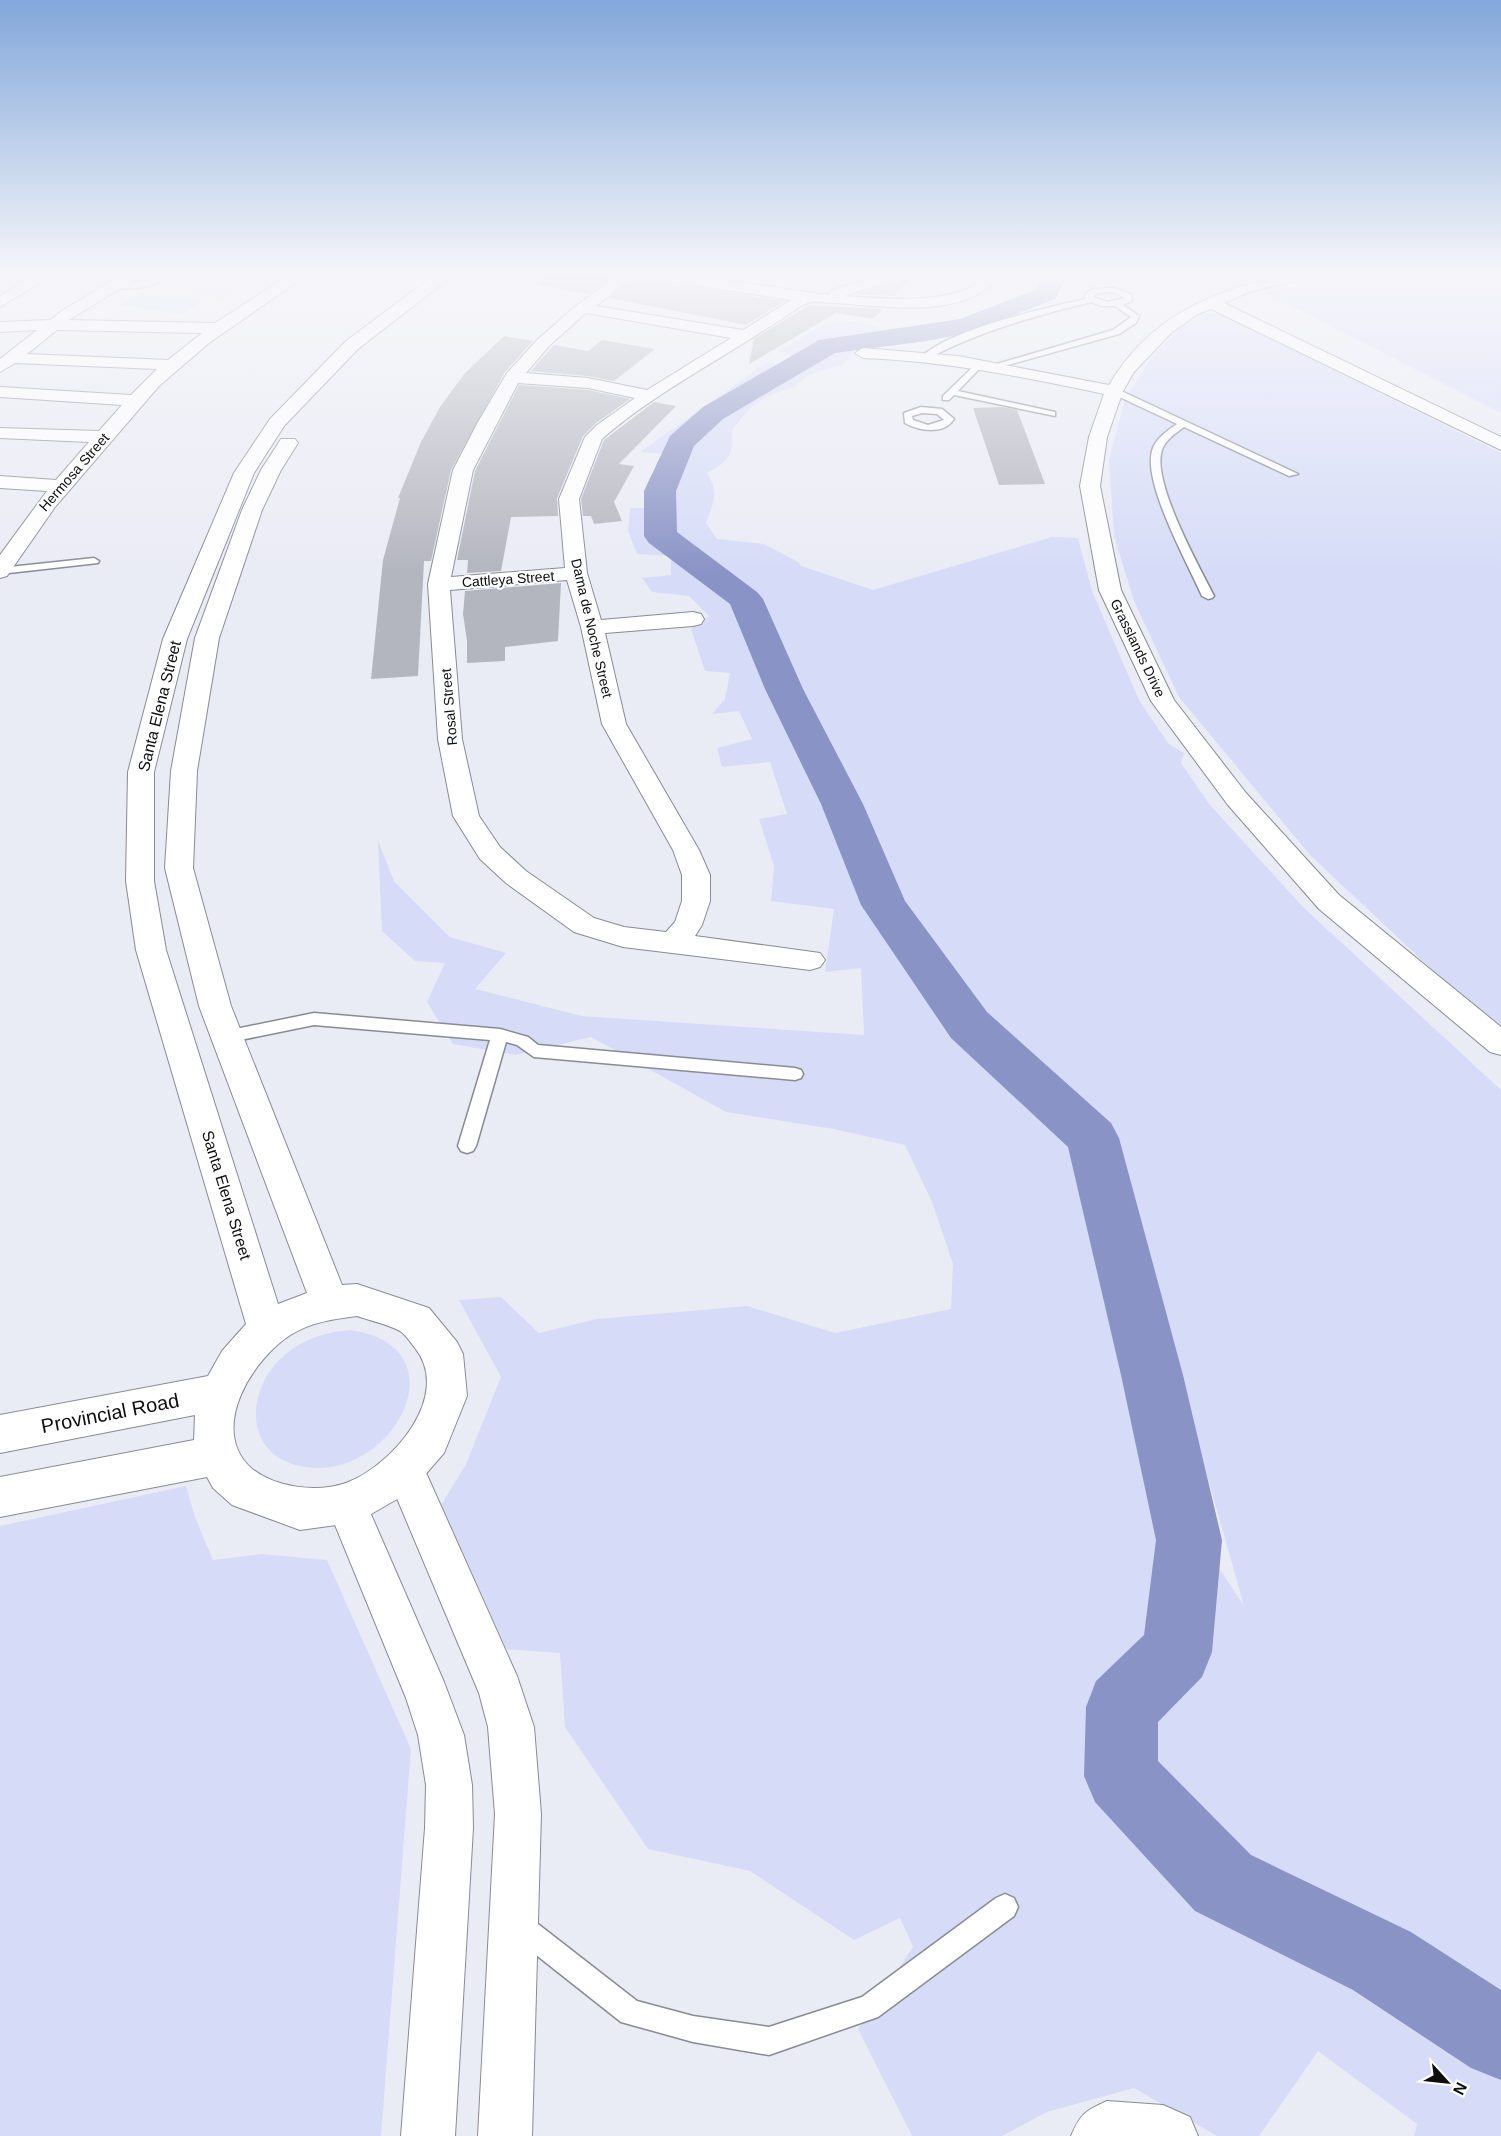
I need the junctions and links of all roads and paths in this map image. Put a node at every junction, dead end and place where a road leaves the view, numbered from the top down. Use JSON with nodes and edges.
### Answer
{"nodes":[{"id":1,"x":164,"y":373,"type":"edge"},
{"id":2,"x":326,"y":373,"type":"edge"},
{"id":3,"x":347,"y":373,"type":"edge"},
{"id":4,"x":517,"y":373,"type":"edge"},
{"id":5,"x":687,"y":373,"type":"edge"},
{"id":6,"x":976,"y":373,"type":"edge"},
{"id":7,"x":1024,"y":373,"type":"edge"},
{"id":8,"x":1125,"y":373,"type":"edge"},
{"id":9,"x":1354,"y":373,"type":"edge"},
{"id":10,"x":513,"y":377,"type":"junction"},
{"id":11,"x":1114,"y":391,"type":"junction"},
{"id":12,"x":0,"y":392,"type":"edge"},
{"id":13,"x":952,"y":392,"type":"junction"},
{"id":14,"x":650,"y":396,"type":"junction"},
{"id":15,"x":135,"y":401,"type":"junction"},
{"id":16,"x":933,"y":410,"type":"dead end"},
{"id":17,"x":1052,"y":414,"type":"dead end"},
{"id":18,"x":1184,"y":423,"type":"junction"},
{"id":19,"x":1501,"y":423,"type":"edge"},
{"id":20,"x":1472,"y":430,"type":"junction"},
{"id":21,"x":0,"y":433,"type":"edge"},
{"id":22,"x":104,"y":437,"type":"junction"},
{"id":23,"x":1501,"y":444,"type":"edge"},
{"id":24,"x":1293,"y":474,"type":"dead end"},
{"id":25,"x":0,"y":482,"type":"edge"},
{"id":26,"x":59,"y":486,"type":"junction"},
{"id":27,"x":94,"y":561,"type":"dead end"},
{"id":28,"x":0,"y":571,"type":"edge"},
{"id":29,"x":576,"y":573,"type":"junction"},
{"id":30,"x":439,"y":584,"type":"junction"},
{"id":31,"x":1208,"y":596,"type":"dead end"},
{"id":32,"x":693,"y":619,"type":"dead end"},
{"id":33,"x":592,"y":627,"type":"junction"},
{"id":34,"x":672,"y":944,"type":"junction"},
{"id":35,"x":810,"y":960,"type":"dead end"},
{"id":36,"x":500,"y":1035,"type":"junction"},
{"id":37,"x":226,"y":1036,"type":"junction"},
{"id":38,"x":1501,"y":1044,"type":"edge"},
{"id":39,"x":795,"y":1074,"type":"dead end"},
{"id":40,"x":467,"y":1146,"type":"dead end"},
{"id":41,"x":329,"y":1302,"type":"junction"},
{"id":42,"x":267,"y":1330,"type":"junction"},
{"id":43,"x":220,"y":1392,"type":"junction"},
{"id":44,"x":0,"y":1434,"type":"edge"},
{"id":45,"x":219,"y":1455,"type":"junction"},
{"id":46,"x":405,"y":1470,"type":"junction"},
{"id":47,"x":0,"y":1497,"type":"edge"},
{"id":48,"x":346,"y":1503,"type":"junction"},
{"id":49,"x":1005,"y":1907,"type":"dead end"},
{"id":50,"x":513,"y":1920,"type":"junction"},
{"id":51,"x":428,"y":2136,"type":"edge"},
{"id":52,"x":505,"y":2136,"type":"edge"},
{"id":53,"x":1098,"y":2136,"type":"edge"},
{"id":54,"x":1171,"y":2136,"type":"edge"}],
"edges":[{"from":1,"to":15,"type":"street","name":"Hermosa Street"},
{"from":2,"to":42,"type":"street","name":"Santa Elena Street"},
{"from":3,"to":37,"type":"street","name":"Santa Elena Street"},
{"from":4,"to":10,"type":"street","name":"Rosal Street"},
{"from":5,"to":14,"type":"street","name":"Dama de Noche Street"},
{"from":6,"to":13,"type":"lane"},
{"from":7,"to":11,"type":"street"},
{"from":8,"to":11,"type":"street","name":"Grasslands Drive"},
{"from":9,"to":20,"type":"street"},
{"from":10,"to":14,"type":"street"},
{"from":10,"to":30,"type":"street","name":"Rosal Street"},
{"from":11,"to":18,"type":"lane"},
{"from":11,"to":38,"type":"street","name":"Grasslands Drive"},
{"from":12,"to":15,"type":"street"},
{"from":13,"to":16,"type":"lane"},
{"from":13,"to":17,"type":"lane"},
{"from":14,"to":29,"type":"street","name":"Dama de Noche Street"},
{"from":15,"to":22,"type":"street","name":"Hermosa Street"},
{"from":18,"to":24,"type":"lane"},
{"from":18,"to":31,"type":"lane"},
{"from":19,"to":20,"type":"street"},
{"from":20,"to":23,"type":"street"},
{"from":21,"to":22,"type":"street"},
{"from":22,"to":26,"type":"street","name":"Hermosa Street"},
{"from":25,"to":26,"type":"street"},
{"from":26,"to":28,"type":"street","name":"Hermosa Street"},
{"from":27,"to":28,"type":"lane"},
{"from":29,"to":30,"type":"street","name":"Cattleya Street"},
{"from":29,"to":33,"type":"street","name":"Dama de Noche Street"},
{"from":30,"to":34,"type":"street","name":"Rosal Street"},
{"from":32,"to":33,"type":"street"},
{"from":33,"to":34,"type":"street","name":"Dama de Noche Street"},
{"from":34,"to":35,"type":"street","name":"Rosal Street"},
{"from":36,"to":37,"type":"lane"},
{"from":36,"to":39,"type":"lane"},
{"from":36,"to":40,"type":"lane"},
{"from":37,"to":41,"type":"street","name":"Santa Elena Street"},
{"from":41,"to":42,"type":"street"},
{"from":41,"to":46,"type":"street"},
{"from":42,"to":43,"type":"street"},
{"from":43,"to":44,"type":"street","name":"Provincial Road"},
{"from":43,"to":45,"type":"street"},
{"from":45,"to":47,"type":"street"},
{"from":45,"to":48,"type":"street"},
{"from":46,"to":48,"type":"street"},
{"from":46,"to":50,"type":"street"},
{"from":48,"to":51,"type":"street"},
{"from":49,"to":50,"type":"lane"},
{"from":50,"to":52,"type":"street"},
{"from":53,"to":54,"type":"street"}]}
